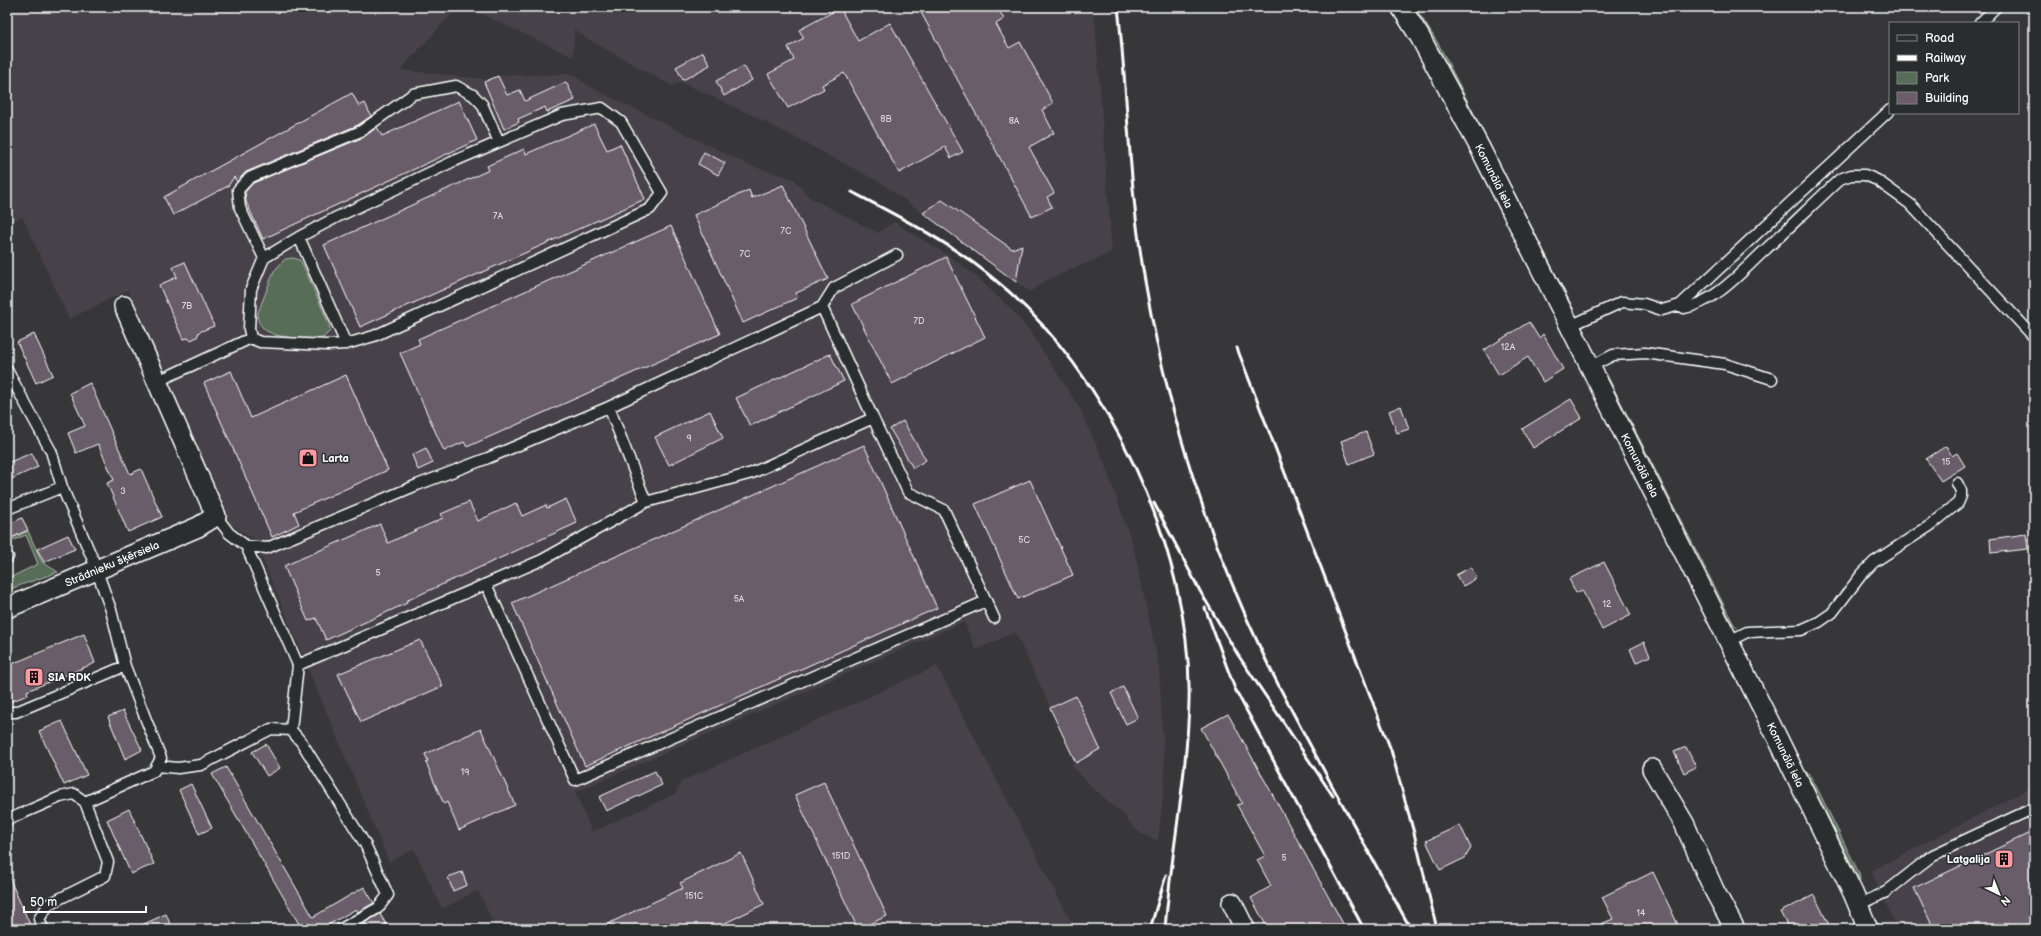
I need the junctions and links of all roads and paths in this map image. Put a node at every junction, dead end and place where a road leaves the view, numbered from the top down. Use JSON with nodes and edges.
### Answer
{"nodes":[{"id":1,"x":1402,"y":7,"type":"edge"},
{"id":2,"x":1996,"y":7,"type":"edge"},
{"id":3,"x":1981,"y":22,"type":"edge"},
{"id":4,"x":1889,"y":111,"type":"edge"},
{"id":5,"x":499,"y":142,"type":"junction"},
{"id":6,"x":299,"y":237,"type":"junction"},
{"id":7,"x":897,"y":255,"type":"dead end"},
{"id":8,"x":264,"y":258,"type":"junction"},
{"id":9,"x":1680,"y":305,"type":"junction"},
{"id":10,"x":124,"y":306,"type":"dead end"},
{"id":11,"x":822,"y":307,"type":"junction"},
{"id":12,"x":1570,"y":326,"type":"junction"},
{"id":13,"x":2034,"y":337,"type":"edge"},
{"id":14,"x":251,"y":338,"type":"junction"},
{"id":15,"x":346,"y":344,"type":"junction"},
{"id":16,"x":1590,"y":367,"type":"junction"},
{"id":17,"x":7,"y":370,"type":"edge"},
{"id":18,"x":1772,"y":379,"type":"dead end"},
{"id":19,"x":158,"y":381,"type":"junction"},
{"id":20,"x":609,"y":407,"type":"junction"},
{"id":21,"x":873,"y":418,"type":"junction"},
{"id":22,"x":1957,"y":483,"type":"dead end"},
{"id":23,"x":62,"y":487,"type":"junction"},
{"id":24,"x":646,"y":502,"type":"junction"},
{"id":25,"x":7,"y":509,"type":"edge"},
{"id":26,"x":216,"y":516,"type":"junction"},
{"id":27,"x":246,"y":546,"type":"junction"},
{"id":28,"x":95,"y":569,"type":"junction"},
{"id":29,"x":486,"y":584,"type":"junction"},
{"id":30,"x":986,"y":600,"type":"junction"},
{"id":31,"x":7,"y":608,"type":"edge"},
{"id":32,"x":994,"y":618,"type":"dead end"},
{"id":33,"x":1729,"y":641,"type":"junction"},
{"id":34,"x":298,"y":665,"type":"junction"},
{"id":35,"x":125,"y":666,"type":"junction"},
{"id":36,"x":7,"y":712,"type":"edge"},
{"id":37,"x":291,"y":730,"type":"junction"},
{"id":38,"x":157,"y":766,"type":"junction"},
{"id":39,"x":1652,"y":769,"type":"dead end"},
{"id":40,"x":85,"y":802,"type":"junction"},
{"id":41,"x":2034,"y":808,"type":"edge"},
{"id":42,"x":7,"y":820,"type":"edge"},
{"id":43,"x":1232,"y":903,"type":"dead end"},
{"id":44,"x":1858,"y":905,"type":"junction"},
{"id":45,"x":43,"y":929,"type":"edge"},
{"id":46,"x":341,"y":929,"type":"edge"},
{"id":47,"x":1245,"y":929,"type":"edge"},
{"id":48,"x":1735,"y":929,"type":"edge"},
{"id":49,"x":1868,"y":929,"type":"edge"}],
"edges":[{"from":1,"to":12,"type":"street","name":"Komunālā iela"},
{"from":2,"to":3,"type":"lane"},
{"from":4,"to":9,"type":"lane"},
{"from":5,"to":6,"type":"lane"},
{"from":5,"to":8,"type":"lane"},
{"from":5,"to":15,"type":"lane"},
{"from":6,"to":8,"type":"lane"},
{"from":6,"to":15,"type":"lane"},
{"from":7,"to":11,"type":"lane"},
{"from":8,"to":14,"type":"lane"},
{"from":9,"to":12,"type":"lane"},
{"from":9,"to":13,"type":"lane"},
{"from":10,"to":19,"type":"street"},
{"from":11,"to":20,"type":"lane"},
{"from":11,"to":21,"type":"lane"},
{"from":12,"to":16,"type":"street","name":"Komunālā iela"},
{"from":14,"to":15,"type":"lane"},
{"from":14,"to":19,"type":"lane"},
{"from":16,"to":18,"type":"lane"},
{"from":16,"to":33,"type":"street","name":"Komunālā iela"},
{"from":17,"to":23,"type":"lane"},
{"from":19,"to":26,"type":"street"},
{"from":20,"to":24,"type":"lane"},
{"from":20,"to":27,"type":"lane"},
{"from":21,"to":24,"type":"lane"},
{"from":21,"to":30,"type":"lane"},
{"from":22,"to":33,"type":"lane"},
{"from":23,"to":25,"type":"lane"},
{"from":23,"to":28,"type":"lane"},
{"from":24,"to":29,"type":"lane"},
{"from":26,"to":27,"type":"lane"},
{"from":26,"to":28,"type":"street","name":"Strādnieku šķērsiela"},
{"from":27,"to":34,"type":"lane"},
{"from":28,"to":31,"type":"street","name":"Strādnieku šķērsiela"},
{"from":28,"to":35,"type":"lane"},
{"from":29,"to":30,"type":"lane"},
{"from":29,"to":34,"type":"lane"},
{"from":30,"to":32,"type":"lane"},
{"from":33,"to":44,"type":"street","name":"Komunālā iela"},
{"from":34,"to":37,"type":"lane"},
{"from":35,"to":36,"type":"lane"},
{"from":35,"to":38,"type":"lane"},
{"from":37,"to":38,"type":"lane"},
{"from":37,"to":46,"type":"lane"},
{"from":38,"to":40,"type":"lane"},
{"from":39,"to":48,"type":"street"},
{"from":40,"to":42,"type":"lane"},
{"from":40,"to":45,"type":"lane"},
{"from":41,"to":44,"type":"lane"},
{"from":43,"to":47,"type":"street"},
{"from":44,"to":49,"type":"street","name":"Komunālā iela"}]}
